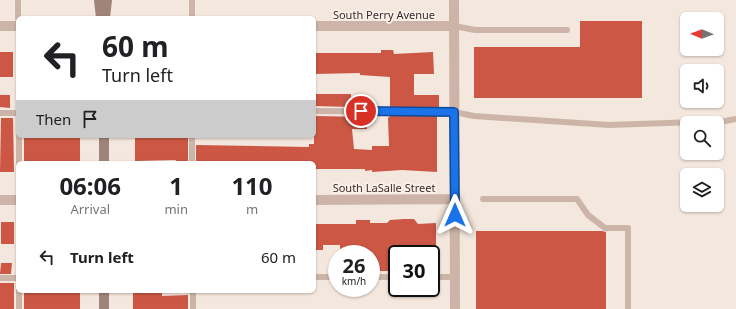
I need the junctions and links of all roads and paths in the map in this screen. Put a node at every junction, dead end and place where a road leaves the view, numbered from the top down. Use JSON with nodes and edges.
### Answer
{"nodes":[{"id":1,"x":18,"y":0,"type":"edge"},
{"id":2,"x":99,"y":0,"type":"edge"},
{"id":3,"x":108,"y":0,"type":"edge"},
{"id":4,"x":192,"y":0,"type":"edge"},
{"id":5,"x":454,"y":0,"type":"edge"},
{"id":6,"x":18,"y":16,"type":"edge"},
{"id":7,"x":102,"y":16,"type":"edge"},
{"id":8,"x":105,"y":16,"type":"edge"},
{"id":9,"x":192,"y":16,"type":"edge"},
{"id":10,"x":0,"y":26,"type":"edge"},
{"id":11,"x":16,"y":26,"type":"edge"},
{"id":12,"x":316,"y":26,"type":"edge"},
{"id":13,"x":454,"y":26,"type":"junction"},
{"id":14,"x":567,"y":30,"type":"dead end"},
{"id":15,"x":316,"y":111,"type":"edge"},
{"id":16,"x":454,"y":112,"type":"junction"},
{"id":17,"x":0,"y":113,"type":"edge"},
{"id":18,"x":16,"y":113,"type":"edge"},
{"id":19,"x":736,"y":119,"type":"edge"},
{"id":20,"x":19,"y":138,"type":"edge"},
{"id":21,"x":104,"y":138,"type":"edge"},
{"id":22,"x":192,"y":138,"type":"edge"},
{"id":23,"x":19,"y":161,"type":"edge"},
{"id":24,"x":104,"y":161,"type":"edge"},
{"id":25,"x":192,"y":161,"type":"edge"},
{"id":26,"x":455,"y":199,"type":"junction"},
{"id":27,"x":483,"y":199,"type":"dead end"},
{"id":28,"x":0,"y":200,"type":"edge"},
{"id":29,"x":16,"y":200,"type":"edge"},
{"id":30,"x":316,"y":200,"type":"edge"},
{"id":31,"x":316,"y":277,"type":"edge"},
{"id":32,"x":328,"y":277,"type":"edge"},
{"id":33,"x":440,"y":277,"type":"edge"},
{"id":34,"x":455,"y":277,"type":"junction"},
{"id":35,"x":0,"y":278,"type":"edge"},
{"id":36,"x":16,"y":278,"type":"edge"},
{"id":37,"x":19,"y":293,"type":"edge"},
{"id":38,"x":104,"y":293,"type":"edge"},
{"id":39,"x":193,"y":293,"type":"edge"},
{"id":40,"x":20,"y":309,"type":"edge"},
{"id":41,"x":104,"y":309,"type":"edge"},
{"id":42,"x":193,"y":309,"type":"edge"},
{"id":43,"x":455,"y":309,"type":"edge"},
{"id":44,"x":628,"y":309,"type":"edge"}],
"edges":[{"from":1,"to":6,"type":"lane"},
{"from":2,"to":7,"type":"street"},
{"from":3,"to":8,"type":"street"},
{"from":4,"to":9,"type":"lane"},
{"from":5,"to":13,"type":"street"},
{"from":10,"to":11,"type":"street"},
{"from":12,"to":13,"type":"street","name":"South Perry Avenue"},
{"from":13,"to":14,"type":"lane"},
{"from":13,"to":16,"type":"street"},
{"from":15,"to":16,"type":"lane"},
{"from":16,"to":19,"type":"lane"},
{"from":16,"to":26,"type":"street"},
{"from":17,"to":18,"type":"lane"},
{"from":20,"to":23,"type":"lane"},
{"from":21,"to":24,"type":"street"},
{"from":22,"to":25,"type":"lane"},
{"from":26,"to":30,"type":"street","name":"South LaSalle Street"},
{"from":26,"to":34,"type":"street"},
{"from":27,"to":44,"type":"lane"},
{"from":28,"to":29,"type":"street"},
{"from":31,"to":32,"type":"lane"},
{"from":33,"to":34,"type":"lane"},
{"from":34,"to":43,"type":"street"},
{"from":35,"to":36,"type":"lane"},
{"from":37,"to":40,"type":"lane"},
{"from":38,"to":41,"type":"street"},
{"from":39,"to":42,"type":"lane"}]}
